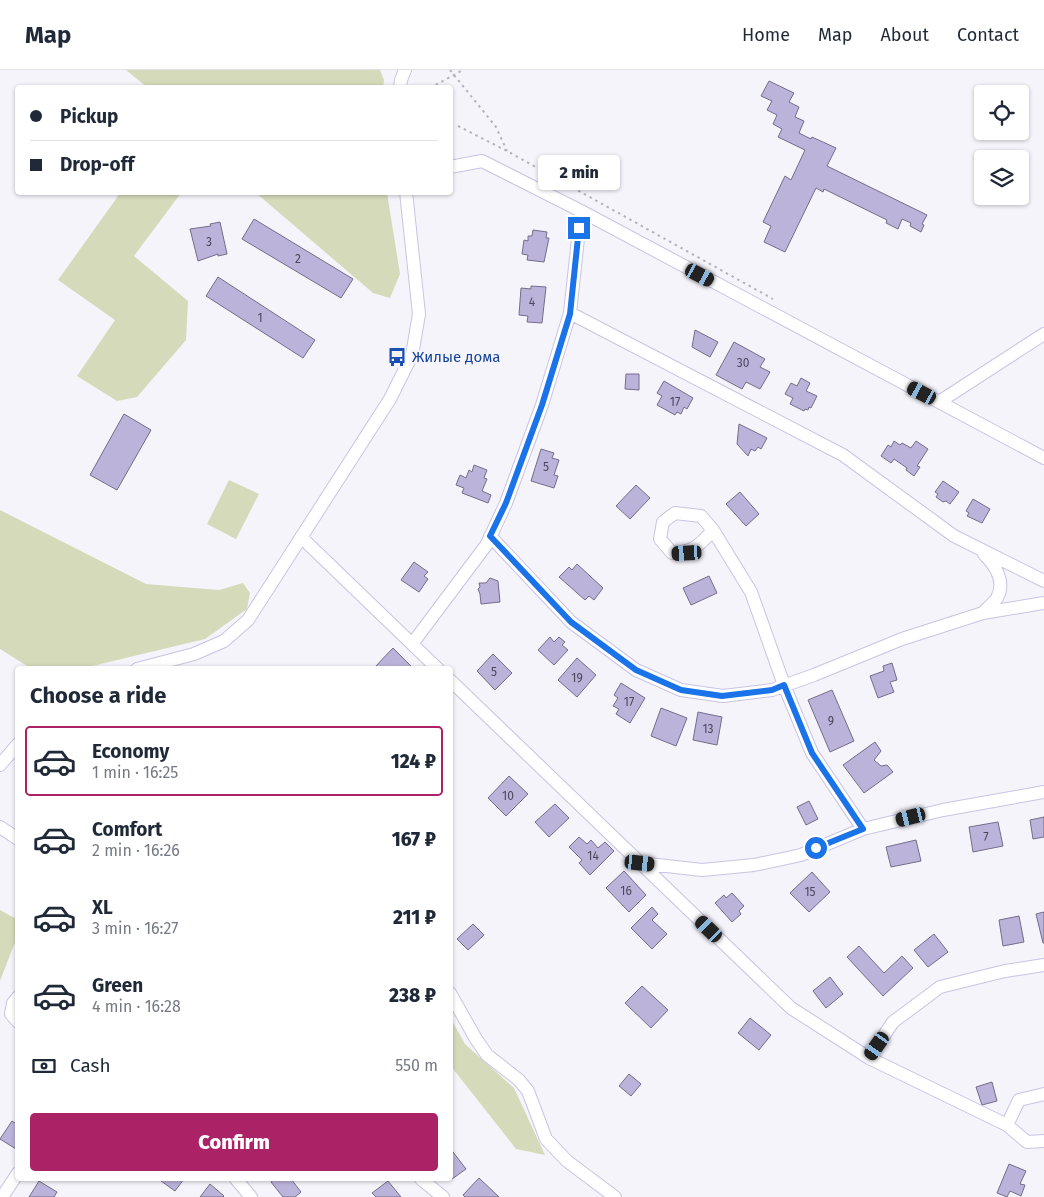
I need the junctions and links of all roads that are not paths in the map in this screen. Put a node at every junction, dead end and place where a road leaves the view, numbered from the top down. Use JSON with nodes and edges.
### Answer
{"nodes":[{"id":1,"x":405,"y":70,"type":"edge"},
{"id":2,"x":400,"y":85,"type":"edge"},
{"id":3,"x":453,"y":166,"type":"edge"},
{"id":4,"x":406,"y":195,"type":"edge"},
{"id":5,"x":581,"y":211,"type":"junction"},
{"id":6,"x":570,"y":314,"type":"junction"},
{"id":7,"x":1044,"y":334,"type":"edge"},
{"id":8,"x":939,"y":402,"type":"junction"},
{"id":9,"x":1044,"y":458,"type":"edge"},
{"id":10,"x":713,"y":530,"type":"dead end"},
{"id":11,"x":490,"y":536,"type":"junction"},
{"id":12,"x":301,"y":537,"type":"junction"},
{"id":13,"x":977,"y":548,"type":"junction"},
{"id":14,"x":1044,"y":581,"type":"edge"},
{"id":15,"x":1044,"y":604,"type":"edge"},
{"id":16,"x":983,"y":613,"type":"junction"},
{"id":17,"x":412,"y":644,"type":"junction"},
{"id":18,"x":165,"y":666,"type":"edge"},
{"id":19,"x":435,"y":666,"type":"edge"},
{"id":20,"x":453,"y":683,"type":"edge"},
{"id":21,"x":784,"y":685,"type":"junction"},
{"id":22,"x":15,"y":748,"type":"edge"},
{"id":23,"x":0,"y":765,"type":"edge"},
{"id":24,"x":1044,"y":792,"type":"edge"},
{"id":25,"x":0,"y":827,"type":"edge"},
{"id":26,"x":863,"y":829,"type":"junction"},
{"id":27,"x":15,"y":837,"type":"edge"},
{"id":28,"x":640,"y":863,"type":"junction"},
{"id":29,"x":1044,"y":965,"type":"edge"},
{"id":30,"x":453,"y":998,"type":"edge"},
{"id":31,"x":15,"y":1001,"type":"edge"},
{"id":32,"x":15,"y":1019,"type":"edge"},
{"id":33,"x":869,"y":1058,"type":"junction"},
{"id":34,"x":1044,"y":1094,"type":"edge"},
{"id":35,"x":1007,"y":1125,"type":"junction"},
{"id":36,"x":1044,"y":1141,"type":"edge"},
{"id":37,"x":15,"y":1178,"type":"edge"},
{"id":38,"x":238,"y":1181,"type":"edge"},
{"id":39,"x":423,"y":1181,"type":"edge"},
{"id":40,"x":2,"y":1197,"type":"edge"},
{"id":41,"x":251,"y":1197,"type":"edge"},
{"id":42,"x":442,"y":1197,"type":"edge"},
{"id":43,"x":614,"y":1197,"type":"edge"}],
"edges":[{"from":1,"to":2,"type":"street"},
{"from":3,"to":5,"type":"street"},
{"from":4,"to":12,"type":"street"},
{"from":5,"to":6,"type":"street"},
{"from":5,"to":8,"type":"street"},
{"from":6,"to":11,"type":"street"},
{"from":6,"to":13,"type":"street"},
{"from":7,"to":8,"type":"street"},
{"from":8,"to":9,"type":"street"},
{"from":10,"to":21,"type":"street"},
{"from":11,"to":17,"type":"street"},
{"from":11,"to":21,"type":"street"},
{"from":12,"to":17,"type":"street"},
{"from":12,"to":18,"type":"street"},
{"from":13,"to":14,"type":"street"},
{"from":13,"to":16,"type":"street"},
{"from":15,"to":16,"type":"street"},
{"from":16,"to":21,"type":"street"},
{"from":17,"to":19,"type":"street"},
{"from":20,"to":28,"type":"street"},
{"from":21,"to":26,"type":"street"},
{"from":22,"to":23,"type":"street"},
{"from":24,"to":26,"type":"street"},
{"from":25,"to":27,"type":"street"},
{"from":26,"to":28,"type":"street"},
{"from":28,"to":33,"type":"street"},
{"from":29,"to":33,"type":"street"},
{"from":30,"to":43,"type":"street"},
{"from":31,"to":32,"type":"street"},
{"from":33,"to":35,"type":"street"},
{"from":34,"to":35,"type":"street"},
{"from":35,"to":36,"type":"street"},
{"from":37,"to":40,"type":"street"},
{"from":38,"to":41,"type":"street"},
{"from":39,"to":42,"type":"street"}]}
